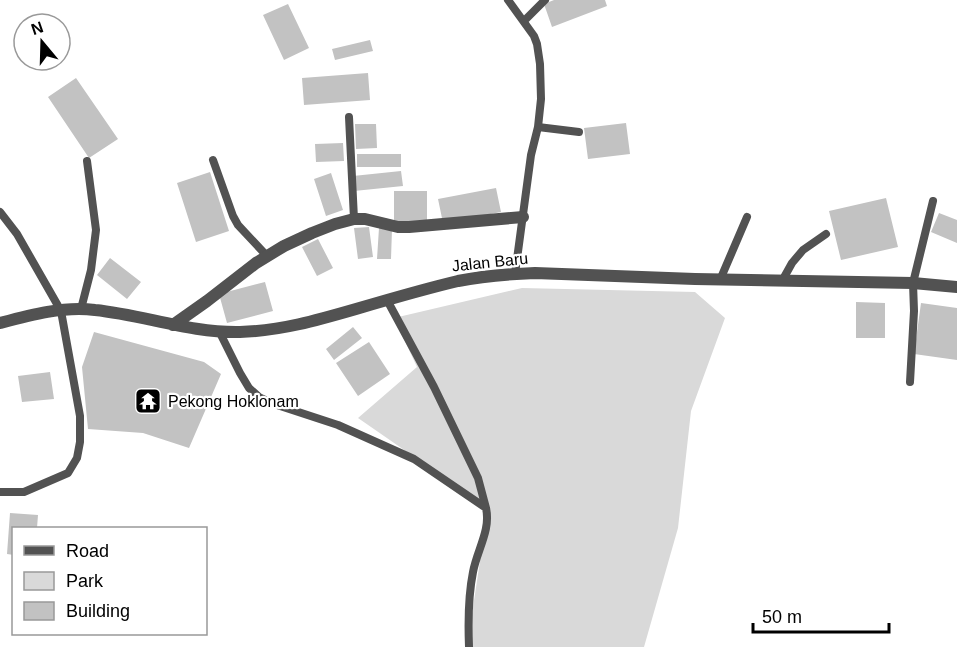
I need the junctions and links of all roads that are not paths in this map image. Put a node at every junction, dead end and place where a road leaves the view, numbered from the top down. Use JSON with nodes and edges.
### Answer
{"nodes":[{"id":1,"x":508,"y":0,"type":"edge"},
{"id":2,"x":545,"y":0,"type":"edge"},
{"id":3,"x":524,"y":21,"type":"junction"},
{"id":4,"x":349,"y":117,"type":"dead end"},
{"id":5,"x":538,"y":127,"type":"junction"},
{"id":6,"x":579,"y":132,"type":"dead end"},
{"id":7,"x":213,"y":160,"type":"dead end"},
{"id":8,"x":87,"y":161,"type":"dead end"},
{"id":9,"x":933,"y":201,"type":"dead end"},
{"id":10,"x":0,"y":212,"type":"edge"},
{"id":11,"x":747,"y":216,"type":"dead end"},
{"id":12,"x":523,"y":217,"type":"junction"},
{"id":13,"x":354,"y":219,"type":"junction"},
{"id":14,"x":826,"y":234,"type":"dead end"},
{"id":15,"x":267,"y":256,"type":"junction"},
{"id":16,"x":515,"y":274,"type":"junction"},
{"id":17,"x":720,"y":280,"type":"junction"},
{"id":18,"x":782,"y":281,"type":"junction"},
{"id":19,"x":913,"y":283,"type":"junction"},
{"id":20,"x":957,"y":286,"type":"edge"},
{"id":21,"x":387,"y":300,"type":"junction"},
{"id":22,"x":81,"y":309,"type":"junction"},
{"id":23,"x":61,"y":310,"type":"junction"},
{"id":24,"x":0,"y":323,"type":"edge"},
{"id":25,"x":173,"y":325,"type":"junction"},
{"id":26,"x":219,"y":332,"type":"junction"},
{"id":27,"x":910,"y":382,"type":"dead end"},
{"id":28,"x":0,"y":492,"type":"edge"},
{"id":29,"x":486,"y":508,"type":"junction"},
{"id":30,"x":469,"y":647,"type":"edge"}],
"edges":[{"from":1,"to":3,"type":"lane"},
{"from":2,"to":3,"type":"lane"},
{"from":3,"to":5,"type":"lane"},
{"from":4,"to":13,"type":"lane"},
{"from":5,"to":6,"type":"lane"},
{"from":5,"to":12,"type":"lane"},
{"from":7,"to":15,"type":"lane"},
{"from":8,"to":22,"type":"lane"},
{"from":9,"to":19,"type":"lane"},
{"from":10,"to":23,"type":"lane"},
{"from":11,"to":17,"type":"lane"},
{"from":12,"to":13,"type":"street"},
{"from":12,"to":16,"type":"lane"},
{"from":13,"to":15,"type":"street"},
{"from":14,"to":18,"type":"lane"},
{"from":15,"to":25,"type":"street"},
{"from":16,"to":17,"type":"street","name":"Jalan Baru"},
{"from":16,"to":21,"type":"street","name":"Jalan Baru"},
{"from":17,"to":18,"type":"street","name":"Jalan Baru"},
{"from":18,"to":19,"type":"street","name":"Jalan Baru"},
{"from":19,"to":20,"type":"street","name":"Jalan Baru"},
{"from":19,"to":27,"type":"lane"},
{"from":21,"to":26,"type":"street","name":"Jalan Baru"},
{"from":21,"to":29,"type":"lane"},
{"from":22,"to":23,"type":"street","name":"Jalan Baru"},
{"from":22,"to":25,"type":"street","name":"Jalan Baru"},
{"from":23,"to":24,"type":"street","name":"Jalan Baru"},
{"from":23,"to":28,"type":"lane"},
{"from":25,"to":26,"type":"street","name":"Jalan Baru"},
{"from":26,"to":29,"type":"lane"},
{"from":29,"to":30,"type":"lane"}]}
